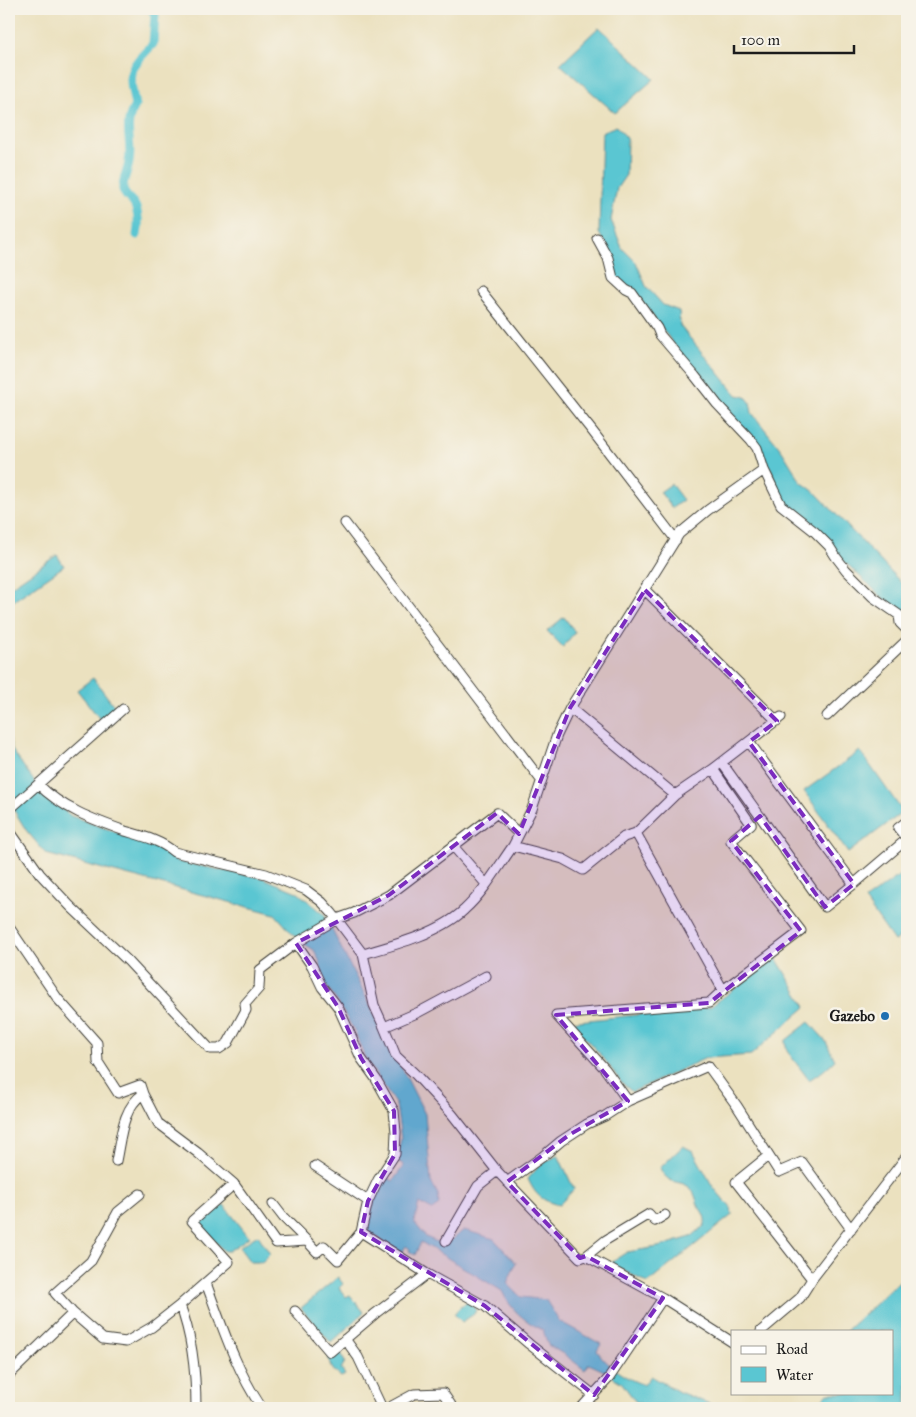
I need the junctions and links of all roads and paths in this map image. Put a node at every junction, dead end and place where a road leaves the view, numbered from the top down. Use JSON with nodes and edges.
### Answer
{"nodes":[{"id":1,"x":598,"y":238,"type":"dead end"},
{"id":2,"x":481,"y":291,"type":"dead end"},
{"id":3,"x":764,"y":470,"type":"junction"},
{"id":4,"x":345,"y":524,"type":"dead end"},
{"id":5,"x":676,"y":540,"type":"junction"},
{"id":6,"x":645,"y":590,"type":"junction"},
{"id":7,"x":907,"y":630,"type":"edge"},
{"id":8,"x":907,"y":640,"type":"edge"},
{"id":9,"x":570,"y":708,"type":"junction"},
{"id":10,"x":123,"y":709,"type":"dead end"},
{"id":11,"x":827,"y":716,"type":"dead end"},
{"id":12,"x":749,"y":742,"type":"junction"},
{"id":13,"x":722,"y":763,"type":"junction"},
{"id":14,"x":713,"y":769,"type":"junction"},
{"id":15,"x":541,"y":780,"type":"junction"},
{"id":16,"x":37,"y":785,"type":"junction"},
{"id":17,"x":675,"y":795,"type":"junction"},
{"id":18,"x":9,"y":809,"type":"edge"},
{"id":19,"x":907,"y":821,"type":"edge"},
{"id":20,"x":9,"y":830,"type":"edge"},
{"id":21,"x":636,"y":833,"type":"junction"},
{"id":22,"x":519,"y":834,"type":"junction"},
{"id":23,"x":454,"y":846,"type":"junction"},
{"id":24,"x":513,"y":846,"type":"junction"},
{"id":25,"x":486,"y":884,"type":"junction"},
{"id":26,"x":854,"y":884,"type":"junction"},
{"id":27,"x":334,"y":920,"type":"junction"},
{"id":28,"x":9,"y":927,"type":"edge"},
{"id":29,"x":297,"y":942,"type":"junction"},
{"id":30,"x":363,"y":954,"type":"junction"},
{"id":31,"x":486,"y":976,"type":"dead end"},
{"id":32,"x":723,"y":990,"type":"junction"},
{"id":33,"x":384,"y":1027,"type":"junction"},
{"id":34,"x":143,"y":1094,"type":"junction"},
{"id":35,"x":628,"y":1100,"type":"junction"},
{"id":36,"x":768,"y":1156,"type":"junction"},
{"id":37,"x":907,"y":1156,"type":"edge"},
{"id":38,"x":116,"y":1161,"type":"dead end"},
{"id":39,"x":315,"y":1166,"type":"dead end"},
{"id":40,"x":497,"y":1171,"type":"junction"},
{"id":41,"x":507,"y":1182,"type":"junction"},
{"id":42,"x":234,"y":1184,"type":"junction"},
{"id":43,"x":140,"y":1194,"type":"dead end"},
{"id":44,"x":368,"y":1201,"type":"junction"},
{"id":45,"x":273,"y":1204,"type":"dead end"},
{"id":46,"x":665,"y":1215,"type":"dead end"},
{"id":47,"x":851,"y":1229,"type":"junction"},
{"id":48,"x":361,"y":1232,"type":"junction"},
{"id":49,"x":307,"y":1241,"type":"junction"},
{"id":50,"x":446,"y":1241,"type":"dead end"},
{"id":51,"x":586,"y":1256,"type":"junction"},
{"id":52,"x":427,"y":1274,"type":"junction"},
{"id":53,"x":812,"y":1279,"type":"junction"},
{"id":54,"x":206,"y":1283,"type":"junction"},
{"id":55,"x":663,"y":1298,"type":"junction"},
{"id":56,"x":180,"y":1305,"type":"junction"},
{"id":57,"x":295,"y":1311,"type":"dead end"},
{"id":58,"x":72,"y":1313,"type":"junction"},
{"id":59,"x":762,"y":1330,"type":"edge"},
{"id":60,"x":345,"y":1339,"type":"junction"},
{"id":61,"x":731,"y":1341,"type":"edge"},
{"id":62,"x":9,"y":1374,"type":"edge"},
{"id":63,"x":594,"y":1394,"type":"junction"},
{"id":64,"x":399,"y":1405,"type":"edge"},
{"id":65,"x":196,"y":1408,"type":"edge"},
{"id":66,"x":262,"y":1408,"type":"edge"},
{"id":67,"x":382,"y":1408,"type":"edge"},
{"id":68,"x":388,"y":1408,"type":"edge"},
{"id":69,"x":453,"y":1408,"type":"edge"},
{"id":70,"x":581,"y":1408,"type":"edge"}],
"edges":[{"from":1,"to":3,"type":"street"},
{"from":2,"to":5,"type":"street"},
{"from":3,"to":5,"type":"street"},
{"from":3,"to":7,"type":"street"},
{"from":4,"to":15,"type":"street"},
{"from":5,"to":6,"type":"street"},
{"from":6,"to":9,"type":"street"},
{"from":6,"to":12,"type":"street"},
{"from":8,"to":11,"type":"street"},
{"from":9,"to":15,"type":"street"},
{"from":9,"to":17,"type":"street"},
{"from":10,"to":16,"type":"street"},
{"from":12,"to":13,"type":"street"},
{"from":12,"to":26,"type":"street"},
{"from":13,"to":14,"type":"street"},
{"from":13,"to":26,"type":"street"},
{"from":14,"to":17,"type":"street"},
{"from":14,"to":32,"type":"street"},
{"from":15,"to":22,"type":"street"},
{"from":16,"to":18,"type":"street"},
{"from":16,"to":27,"type":"street"},
{"from":17,"to":21,"type":"street"},
{"from":19,"to":26,"type":"street"},
{"from":20,"to":29,"type":"street"},
{"from":21,"to":24,"type":"street"},
{"from":21,"to":32,"type":"street"},
{"from":22,"to":23,"type":"street"},
{"from":22,"to":24,"type":"street"},
{"from":23,"to":25,"type":"street"},
{"from":23,"to":27,"type":"street"},
{"from":24,"to":25,"type":"street"},
{"from":25,"to":30,"type":"street"},
{"from":27,"to":29,"type":"street"},
{"from":27,"to":30,"type":"street"},
{"from":28,"to":34,"type":"street"},
{"from":29,"to":44,"type":"street"},
{"from":30,"to":33,"type":"street"},
{"from":31,"to":33,"type":"street"},
{"from":32,"to":35,"type":"street"},
{"from":33,"to":40,"type":"street"},
{"from":34,"to":38,"type":"street"},
{"from":34,"to":42,"type":"street"},
{"from":35,"to":36,"type":"street"},
{"from":35,"to":41,"type":"street"},
{"from":36,"to":47,"type":"street"},
{"from":36,"to":53,"type":"street"},
{"from":37,"to":47,"type":"street"},
{"from":39,"to":44,"type":"street"},
{"from":40,"to":41,"type":"street"},
{"from":40,"to":50,"type":"street"},
{"from":41,"to":51,"type":"street"},
{"from":42,"to":49,"type":"street"},
{"from":42,"to":54,"type":"street"},
{"from":43,"to":58,"type":"street"},
{"from":44,"to":48,"type":"street"},
{"from":45,"to":49,"type":"street"},
{"from":46,"to":51,"type":"street"},
{"from":47,"to":53,"type":"street"},
{"from":48,"to":49,"type":"street"},
{"from":48,"to":52,"type":"street"},
{"from":51,"to":55,"type":"street"},
{"from":52,"to":60,"type":"street"},
{"from":52,"to":63,"type":"street"},
{"from":53,"to":59,"type":"street"},
{"from":54,"to":56,"type":"street"},
{"from":54,"to":66,"type":"street"},
{"from":55,"to":61,"type":"street"},
{"from":55,"to":63,"type":"street"},
{"from":56,"to":58,"type":"street"},
{"from":56,"to":65,"type":"street"},
{"from":57,"to":60,"type":"street"},
{"from":58,"to":62,"type":"street"},
{"from":60,"to":67,"type":"street"},
{"from":63,"to":70,"type":"street"},
{"from":64,"to":68,"type":"street"},
{"from":64,"to":69,"type":"street"}]}
